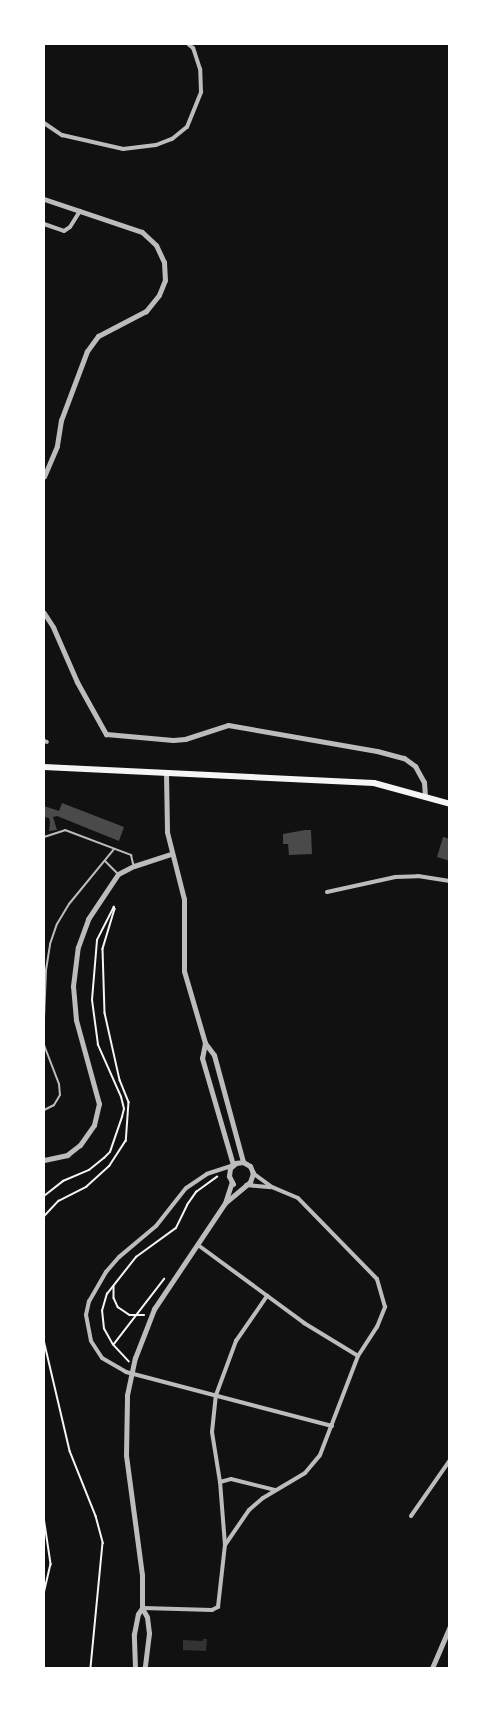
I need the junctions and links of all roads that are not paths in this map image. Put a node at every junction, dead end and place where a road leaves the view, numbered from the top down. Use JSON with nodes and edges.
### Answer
{"nodes":[{"id":1,"x":188,"y":44,"type":"edge"},
{"id":2,"x":44,"y":123,"type":"edge"},
{"id":3,"x":44,"y":199,"type":"edge"},
{"id":4,"x":80,"y":211,"type":"junction"},
{"id":5,"x":44,"y":224,"type":"edge"},
{"id":6,"x":44,"y":476,"type":"edge"},
{"id":7,"x":44,"y":613,"type":"edge"},
{"id":8,"x":44,"y":767,"type":"edge"},
{"id":9,"x":166,"y":773,"type":"junction"},
{"id":10,"x":425,"y":797,"type":"junction"},
{"id":11,"x":450,"y":804,"type":"edge"},
{"id":12,"x":44,"y":837,"type":"edge"},
{"id":13,"x":114,"y":849,"type":"junction"},
{"id":14,"x":171,"y":854,"type":"junction"},
{"id":15,"x":105,"y":860,"type":"junction"},
{"id":16,"x":134,"y":866,"type":"junction"},
{"id":17,"x":118,"y":874,"type":"junction"},
{"id":18,"x":450,"y":881,"type":"edge"},
{"id":19,"x":327,"y":892,"type":"dead end"},
{"id":20,"x":44,"y":1018,"type":"edge"},
{"id":21,"x":205,"y":1043,"type":"junction"},
{"id":22,"x":44,"y":1045,"type":"edge"},
{"id":23,"x":44,"y":1110,"type":"edge"},
{"id":24,"x":44,"y":1161,"type":"edge"},
{"id":25,"x":243,"y":1162,"type":"junction"},
{"id":26,"x":232,"y":1166,"type":"junction"},
{"id":27,"x":216,"y":1170,"type":"junction"},
{"id":28,"x":253,"y":1173,"type":"junction"},
{"id":29,"x":229,"y":1176,"type":"junction"},
{"id":30,"x":232,"y":1182,"type":"junction"},
{"id":31,"x":245,"y":1185,"type":"junction"},
{"id":32,"x":272,"y":1187,"type":"junction"},
{"id":33,"x":225,"y":1203,"type":"junction"},
{"id":34,"x":198,"y":1245,"type":"junction"},
{"id":35,"x":267,"y":1296,"type":"junction"},
{"id":36,"x":358,"y":1356,"type":"junction"},
{"id":37,"x":133,"y":1370,"type":"junction"},
{"id":38,"x":216,"y":1395,"type":"junction"},
{"id":39,"x":332,"y":1426,"type":"junction"},
{"id":40,"x":450,"y":1460,"type":"edge"},
{"id":41,"x":220,"y":1482,"type":"junction"},
{"id":42,"x":276,"y":1490,"type":"junction"},
{"id":43,"x":411,"y":1516,"type":"dead end"},
{"id":44,"x":225,"y":1545,"type":"junction"},
{"id":45,"x":142,"y":1608,"type":"junction"},
{"id":46,"x":450,"y":1626,"type":"edge"},
{"id":47,"x":135,"y":1668,"type":"edge"},
{"id":48,"x":145,"y":1668,"type":"edge"},
{"id":49,"x":432,"y":1668,"type":"edge"}],
"edges":[{"from":1,"to":2,"type":"street"},
{"from":3,"to":4,"type":"street"},
{"from":4,"to":5,"type":"street"},
{"from":4,"to":6,"type":"street"},
{"from":7,"to":10,"type":"street"},
{"from":8,"to":9,"type":"main road"},
{"from":9,"to":10,"type":"main road"},
{"from":9,"to":14,"type":"street"},
{"from":10,"to":11,"type":"main road"},
{"from":12,"to":13,"type":"lane"},
{"from":13,"to":15,"type":"lane"},
{"from":13,"to":16,"type":"lane"},
{"from":14,"to":16,"type":"street"},
{"from":14,"to":21,"type":"street"},
{"from":15,"to":17,"type":"lane"},
{"from":15,"to":20,"type":"lane"},
{"from":16,"to":17,"type":"street"},
{"from":17,"to":24,"type":"street"},
{"from":18,"to":19,"type":"street"},
{"from":21,"to":25,"type":"street"},
{"from":21,"to":26,"type":"street"},
{"from":22,"to":23,"type":"lane"},
{"from":25,"to":26,"type":"street"},
{"from":25,"to":28,"type":"street"},
{"from":26,"to":27,"type":"street"},
{"from":26,"to":29,"type":"street"},
{"from":27,"to":29,"type":"street"},
{"from":27,"to":37,"type":"street"},
{"from":28,"to":31,"type":"street"},
{"from":28,"to":32,"type":"street"},
{"from":29,"to":30,"type":"street"},
{"from":30,"to":31,"type":"street"},
{"from":30,"to":33,"type":"street"},
{"from":31,"to":32,"type":"street"},
{"from":31,"to":33,"type":"street"},
{"from":32,"to":36,"type":"street"},
{"from":33,"to":34,"type":"street"},
{"from":34,"to":35,"type":"street"},
{"from":34,"to":37,"type":"street"},
{"from":35,"to":36,"type":"street"},
{"from":35,"to":38,"type":"street"},
{"from":36,"to":39,"type":"street"},
{"from":37,"to":38,"type":"street"},
{"from":37,"to":45,"type":"street"},
{"from":38,"to":39,"type":"street"},
{"from":38,"to":41,"type":"street"},
{"from":39,"to":42,"type":"street"},
{"from":40,"to":43,"type":"street"},
{"from":41,"to":42,"type":"street"},
{"from":41,"to":44,"type":"street"},
{"from":42,"to":44,"type":"street"},
{"from":44,"to":45,"type":"street"},
{"from":45,"to":47,"type":"street"},
{"from":45,"to":48,"type":"street"},
{"from":46,"to":49,"type":"street"}]}
